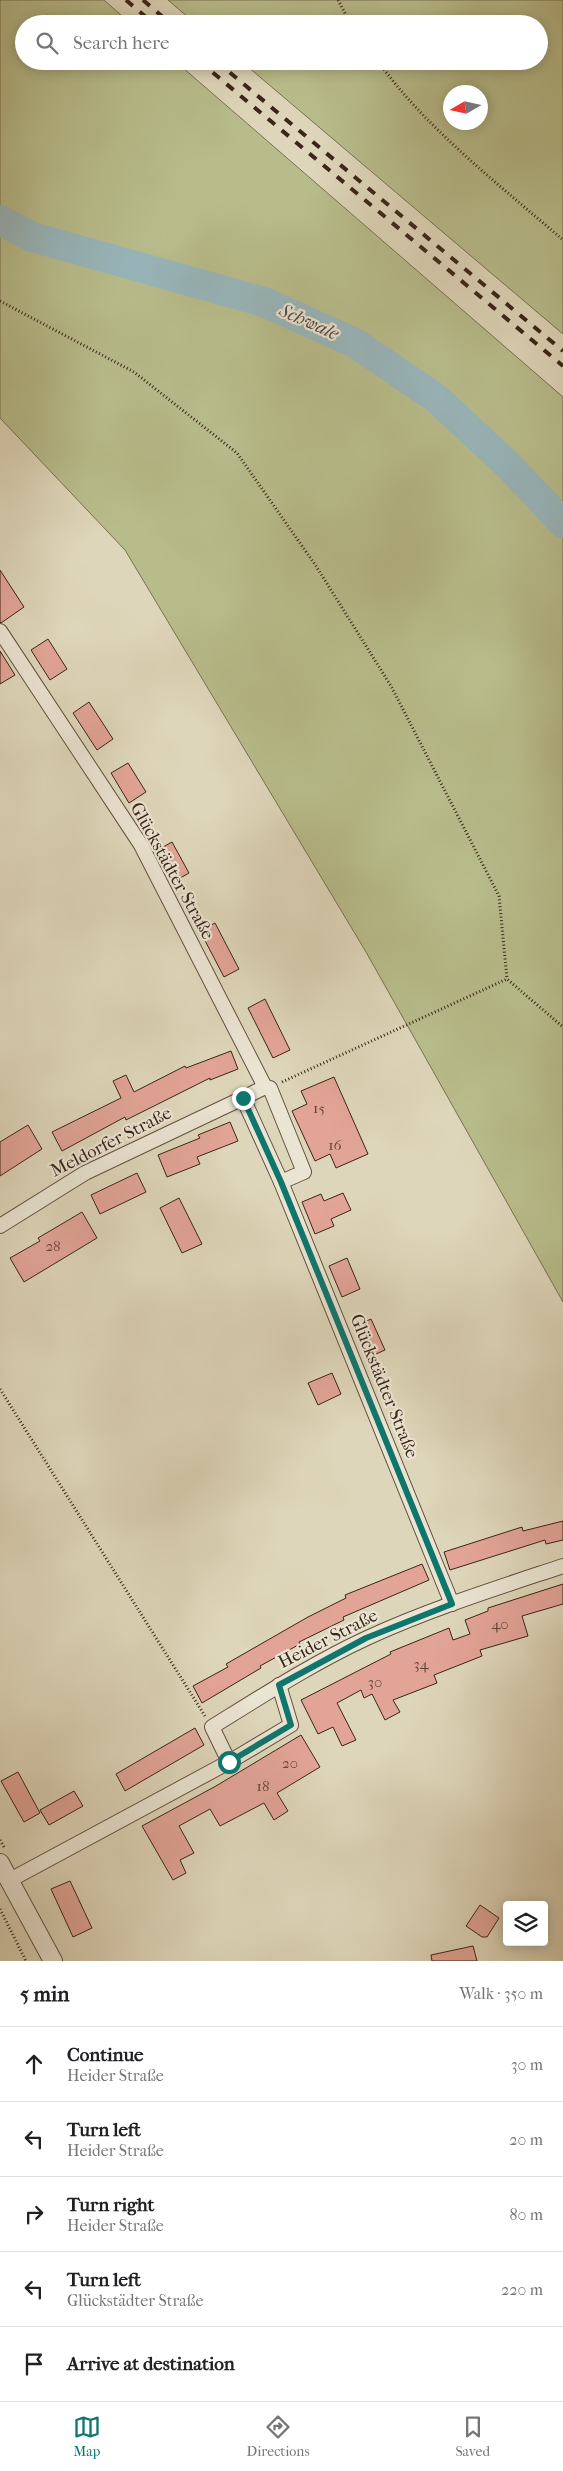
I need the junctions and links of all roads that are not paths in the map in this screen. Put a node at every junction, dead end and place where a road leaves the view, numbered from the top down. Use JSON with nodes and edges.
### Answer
{"nodes":[{"id":1,"x":0,"y":631,"type":"edge"},
{"id":2,"x":268,"y":1088,"type":"junction"},
{"id":3,"x":243,"y":1098,"type":"junction"},
{"id":4,"x":281,"y":1182,"type":"junction"},
{"id":5,"x":0,"y":1226,"type":"edge"},
{"id":6,"x":563,"y":1566,"type":"edge"},
{"id":7,"x":452,"y":1604,"type":"junction"},
{"id":8,"x":279,"y":1685,"type":"junction"},
{"id":9,"x":229,"y":1762,"type":"junction"},
{"id":10,"x":0,"y":1863,"type":"edge"},
{"id":11,"x":10,"y":1880,"type":"junction"},
{"id":12,"x":53,"y":1961,"type":"edge"}],
"edges":[{"from":1,"to":2,"type":"street","name":"Glückstädter Straße"},
{"from":2,"to":3,"type":"street"},
{"from":2,"to":4,"type":"street","name":"Glückstädter Straße"},
{"from":3,"to":4,"type":"street","name":"Glückstädter Straße"},
{"from":3,"to":5,"type":"street","name":"Meldorfer Straße"},
{"from":4,"to":7,"type":"street","name":"Glückstädter Straße"},
{"from":6,"to":7,"type":"street","name":"Heider Straße"},
{"from":7,"to":8,"type":"street","name":"Heider Straße"},
{"from":8,"to":9,"type":"street","name":"Heider Straße"},
{"from":8,"to":9,"type":"street","name":"Heider Straße"},
{"from":9,"to":11,"type":"street","name":"Heider Straße"},
{"from":10,"to":11,"type":"street"},
{"from":11,"to":12,"type":"street"}]}
